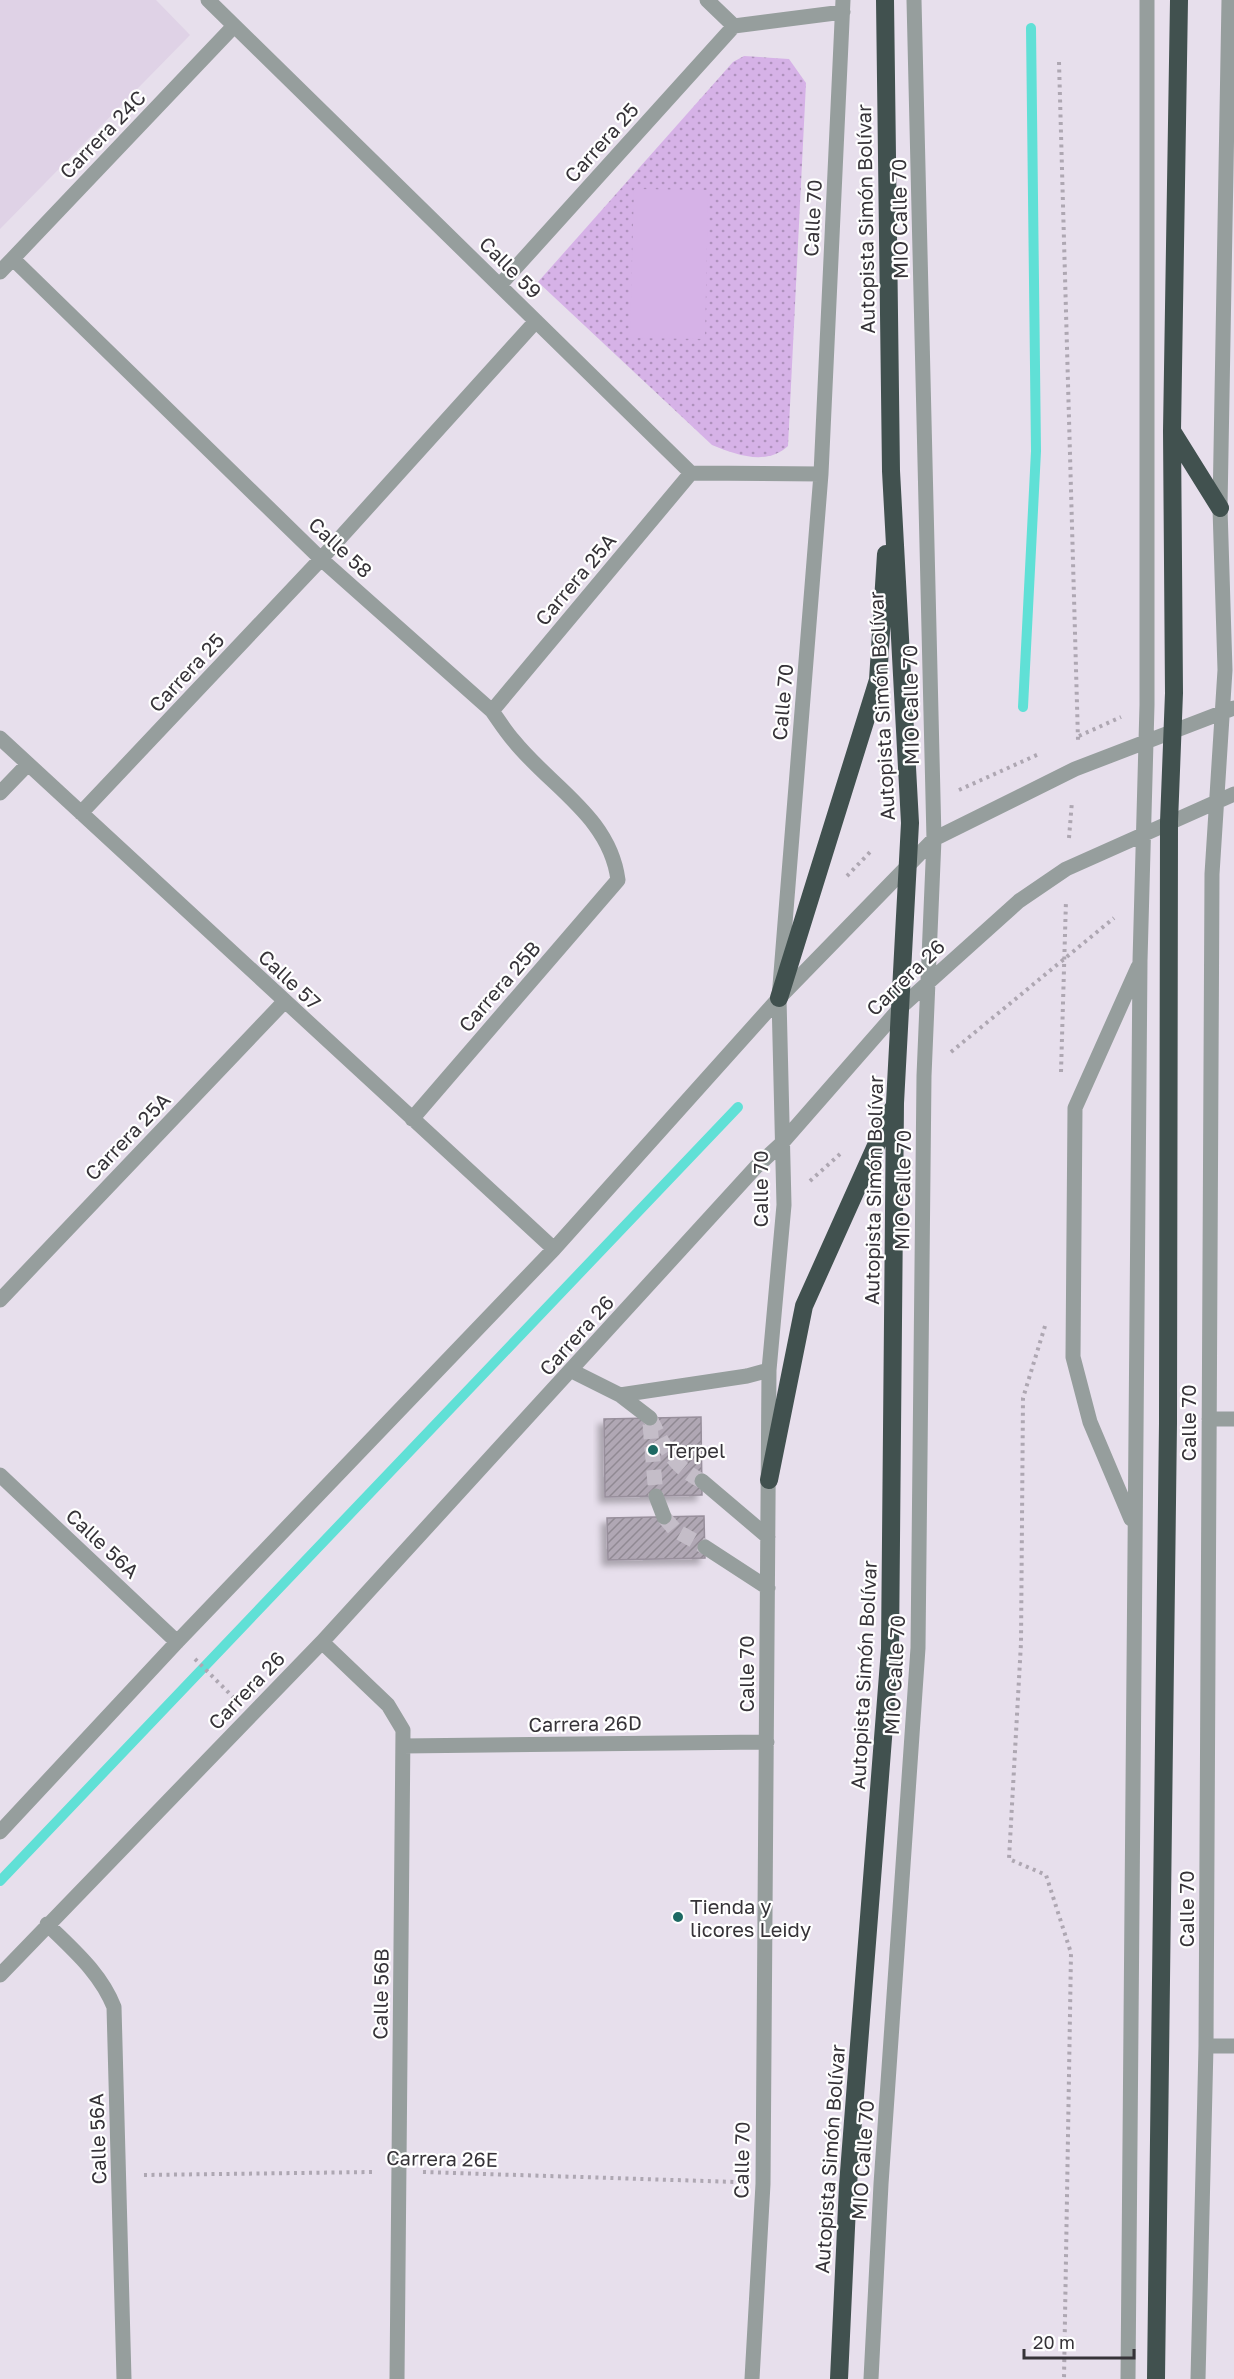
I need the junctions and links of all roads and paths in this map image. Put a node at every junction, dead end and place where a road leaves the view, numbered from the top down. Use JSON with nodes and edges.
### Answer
{"nodes":[{"id":1,"x":208,"y":0,"type":"edge"},
{"id":2,"x":707,"y":0,"type":"edge"},
{"id":3,"x":885,"y":0,"type":"edge"},
{"id":4,"x":914,"y":0,"type":"edge"},
{"id":5,"x":1147,"y":0,"type":"edge"},
{"id":6,"x":1179,"y":0,"type":"edge"},
{"id":7,"x":1229,"y":0,"type":"edge"},
{"id":8,"x":843,"y":6,"type":"edge"},
{"id":9,"x":234,"y":26,"type":"junction"},
{"id":10,"x":734,"y":26,"type":"junction"},
{"id":11,"x":1231,"y":49,"type":"edge"},
{"id":12,"x":1059,"y":62,"type":"dead end"},
{"id":13,"x":13,"y":259,"type":"junction"},
{"id":14,"x":0,"y":272,"type":"edge"},
{"id":15,"x":500,"y":285,"type":"junction"},
{"id":16,"x":536,"y":321,"type":"junction"},
{"id":17,"x":1172,"y":431,"type":"junction"},
{"id":18,"x":891,"y":471,"type":"junction"},
{"id":19,"x":691,"y":473,"type":"junction"},
{"id":20,"x":821,"y":474,"type":"junction"},
{"id":21,"x":1220,"y":508,"type":"junction"},
{"id":22,"x":321,"y":559,"type":"junction"},
{"id":23,"x":492,"y":711,"type":"junction"},
{"id":24,"x":1228,"y":711,"type":"edge"},
{"id":25,"x":1172,"y":732,"type":"junction"},
{"id":26,"x":0,"y":738,"type":"edge"},
{"id":27,"x":1146,"y":742,"type":"junction"},
{"id":28,"x":28,"y":764,"type":"junction"},
{"id":29,"x":1074,"y":769,"type":"junction"},
{"id":30,"x":0,"y":793,"type":"edge"},
{"id":31,"x":1234,"y":794,"type":"edge"},
{"id":32,"x":1216,"y":802,"type":"junction"},
{"id":33,"x":81,"y":813,"type":"junction"},
{"id":34,"x":1169,"y":822,"type":"junction"},
{"id":35,"x":1143,"y":833,"type":"junction"},
{"id":36,"x":934,"y":839,"type":"junction"},
{"id":37,"x":906,"y":867,"type":"junction"},
{"id":38,"x":1066,"y":869,"type":"junction"},
{"id":39,"x":618,"y":880,"type":"joint"},
{"id":40,"x":1119,"y":914,"type":"dead end"},
{"id":41,"x":1066,"y":957,"type":"junction"},
{"id":42,"x":1140,"y":961,"type":"junction"},
{"id":43,"x":928,"y":982,"type":"junction"},
{"id":44,"x":778,"y":998,"type":"junction"},
{"id":45,"x":284,"y":1002,"type":"junction"},
{"id":46,"x":901,"y":1007,"type":"junction"},
{"id":47,"x":942,"y":1060,"type":"dead end"},
{"id":48,"x":1060,"y":1081,"type":"dead end"},
{"id":49,"x":895,"y":1103,"type":"junction"},
{"id":50,"x":412,"y":1119,"type":"junction"},
{"id":51,"x":781,"y":1144,"type":"junction"},
{"id":52,"x":843,"y":1151,"type":"dead end"},
{"id":53,"x":809,"y":1183,"type":"dead end"},
{"id":54,"x":554,"y":1249,"type":"junction"},
{"id":55,"x":0,"y":1300,"type":"edge"},
{"id":56,"x":1047,"y":1318,"type":"dead end"},
{"id":57,"x":769,"y":1370,"type":"junction"},
{"id":58,"x":572,"y":1371,"type":"junction"},
{"id":59,"x":620,"y":1395,"type":"junction"},
{"id":60,"x":650,"y":1418,"type":"tunnel mouth"},
{"id":61,"x":1209,"y":1419,"type":"junction"},
{"id":62,"x":1234,"y":1419,"type":"edge"},
{"id":63,"x":0,"y":1474,"type":"edge"},
{"id":64,"x":769,"y":1480,"type":"junction"},
{"id":65,"x":702,"y":1481,"type":"tunnel mouth"},
{"id":66,"x":656,"y":1496,"type":"tunnel mouth"},
{"id":67,"x":664,"y":1517,"type":"tunnel mouth"},
{"id":68,"x":1134,"y":1525,"type":"junction"},
{"id":69,"x":768,"y":1537,"type":"junction"},
{"id":70,"x":705,"y":1547,"type":"tunnel mouth"},
{"id":71,"x":768,"y":1588,"type":"junction"},
{"id":72,"x":177,"y":1642,"type":"junction"},
{"id":73,"x":322,"y":1642,"type":"junction"},
{"id":74,"x":194,"y":1658,"type":"dead end"},
{"id":75,"x":226,"y":1691,"type":"dead end"},
{"id":76,"x":767,"y":1742,"type":"junction"},
{"id":77,"x":403,"y":1746,"type":"junction"},
{"id":78,"x":0,"y":1832,"type":"edge"},
{"id":79,"x":46,"y":1924,"type":"junction"},
{"id":80,"x":0,"y":1975,"type":"edge"},
{"id":81,"x":1206,"y":2046,"type":"junction"},
{"id":82,"x":1234,"y":2046,"type":"edge"},
{"id":83,"x":399,"y":2171,"type":"junction"},
{"id":84,"x":120,"y":2175,"type":"junction"},
{"id":85,"x":763,"y":2184,"type":"junction"},
{"id":86,"x":124,"y":2379,"type":"edge"},
{"id":87,"x":397,"y":2379,"type":"edge"},
{"id":88,"x":752,"y":2379,"type":"edge"},
{"id":89,"x":840,"y":2379,"type":"edge"},
{"id":90,"x":871,"y":2379,"type":"edge"},
{"id":91,"x":1064,"y":2379,"type":"edge"},
{"id":92,"x":1128,"y":2379,"type":"edge"},
{"id":93,"x":1156,"y":2379,"type":"edge"},
{"id":94,"x":1198,"y":2379,"type":"edge"}],
"edges":[{"from":1,"to":9,"type":"street","name":"Calle 59"},
{"from":2,"to":10,"type":"street"},
{"from":3,"to":18,"type":"highway","name":"Autopista Simón Bolívar"},
{"from":4,"to":36,"type":"street","name":"MIO Calle 70"},
{"from":5,"to":27,"type":"street"},
{"from":6,"to":17,"type":"highway"},
{"from":7,"to":11,"type":"street","name":"Calle 70"},
{"from":8,"to":10,"type":"street"},
{"from":8,"to":20,"type":"street","name":"Calle 70"},
{"from":9,"to":13,"type":"street","name":"Carrera 24C"},
{"from":9,"to":15,"type":"street","name":"Calle 59"},
{"from":10,"to":15,"type":"street","name":"Carrera 25"},
{"from":11,"to":21,"type":"street","name":"Calle 70"},
{"from":12,"to":29,"type":"path"},
{"from":13,"to":14,"type":"street","name":"Carrera 24C"},
{"from":13,"to":22,"type":"street","name":"Calle 58"},
{"from":15,"to":16,"type":"street","name":"Calle 59"},
{"from":16,"to":19,"type":"street","name":"Calle 59"},
{"from":16,"to":22,"type":"street","name":"Carrera 25"},
{"from":17,"to":21,"type":"highway"},
{"from":17,"to":25,"type":"highway"},
{"from":18,"to":37,"type":"highway","name":"Autopista Simón Bolívar"},
{"from":18,"to":44,"type":"highway"},
{"from":19,"to":20,"type":"street"},
{"from":19,"to":23,"type":"street","name":"Carrera 25A"},
{"from":20,"to":44,"type":"street","name":"Calle 70"},
{"from":21,"to":24,"type":"street","name":"Calle 70"},
{"from":22,"to":23,"type":"street","name":"Calle 58"},
{"from":22,"to":33,"type":"street","name":"Carrera 25"},
{"from":23,"to":39,"type":"street","name":"Calle 58"},
{"from":24,"to":25,"type":"street"},
{"from":24,"to":32,"type":"street","name":"Calle 70"},
{"from":25,"to":27,"type":"street"},
{"from":25,"to":34,"type":"highway"},
{"from":26,"to":28,"type":"street","name":"Calle 57"},
{"from":27,"to":29,"type":"street"},
{"from":27,"to":35,"type":"street"},
{"from":28,"to":30,"type":"street"},
{"from":28,"to":33,"type":"street","name":"Calle 57"},
{"from":29,"to":36,"type":"street"},
{"from":29,"to":38,"type":"path"},
{"from":31,"to":32,"type":"street","name":"Carrera 26"},
{"from":32,"to":34,"type":"street","name":"Carrera 26"},
{"from":32,"to":61,"type":"street","name":"Calle 70"},
{"from":33,"to":45,"type":"street","name":"Calle 57"},
{"from":34,"to":35,"type":"street","name":"Carrera 26"},
{"from":34,"to":93,"type":"highway"},
{"from":35,"to":38,"type":"street","name":"Carrera 26"},
{"from":35,"to":42,"type":"street"},
{"from":36,"to":37,"type":"street"},
{"from":36,"to":43,"type":"street","name":"MIO Calle 70"},
{"from":37,"to":44,"type":"street"},
{"from":37,"to":46,"type":"highway","name":"Autopista Simón Bolívar"},
{"from":38,"to":41,"type":"path"},
{"from":38,"to":43,"type":"street","name":"Carrera 26"},
{"from":39,"to":50,"type":"street","name":"Carrera 25B"},
{"from":40,"to":41,"type":"path"},
{"from":41,"to":47,"type":"path"},
{"from":41,"to":48,"type":"path"},
{"from":42,"to":68,"type":"street"},
{"from":42,"to":68,"type":"street"},
{"from":43,"to":46,"type":"street","name":"Carrera 26"},
{"from":43,"to":90,"type":"street","name":"MIO Calle 70"},
{"from":44,"to":51,"type":"street","name":"Calle 70"},
{"from":44,"to":54,"type":"street"},
{"from":45,"to":50,"type":"street","name":"Calle 57"},
{"from":45,"to":55,"type":"street","name":"Carrera 25A"},
{"from":46,"to":49,"type":"highway","name":"Autopista Simón Bolívar"},
{"from":46,"to":51,"type":"street","name":"Carrera 26"},
{"from":49,"to":64,"type":"highway"},
{"from":49,"to":89,"type":"highway","name":"Autopista Simón Bolívar"},
{"from":50,"to":54,"type":"street","name":"Calle 57"},
{"from":51,"to":57,"type":"street","name":"Calle 70"},
{"from":51,"to":58,"type":"street","name":"Carrera 26"},
{"from":52,"to":53,"type":"path"},
{"from":54,"to":72,"type":"street"},
{"from":56,"to":91,"type":"path"},
{"from":57,"to":59,"type":"street"},
{"from":57,"to":64,"type":"street","name":"Calle 70"},
{"from":58,"to":59,"type":"street"},
{"from":58,"to":73,"type":"street","name":"Carrera 26"},
{"from":59,"to":60,"type":"street"},
{"from":61,"to":62,"type":"street"},
{"from":61,"to":81,"type":"street","name":"Calle 70"},
{"from":63,"to":72,"type":"street","name":"Calle 56A"},
{"from":64,"to":69,"type":"street","name":"Calle 70"},
{"from":65,"to":69,"type":"street"},
{"from":66,"to":67,"type":"street"},
{"from":68,"to":92,"type":"street"},
{"from":69,"to":71,"type":"street","name":"Calle 70"},
{"from":70,"to":71,"type":"street"},
{"from":71,"to":76,"type":"street","name":"Calle 70"},
{"from":72,"to":78,"type":"street"},
{"from":73,"to":77,"type":"street","name":"Calle 56B"},
{"from":73,"to":79,"type":"street","name":"Carrera 26"},
{"from":74,"to":75,"type":"path"},
{"from":76,"to":77,"type":"street","name":"Carrera 26D"},
{"from":76,"to":85,"type":"street","name":"Calle 70"},
{"from":77,"to":83,"type":"street","name":"Calle 56B"},
{"from":79,"to":80,"type":"street","name":"Carrera 26"},
{"from":79,"to":84,"type":"street","name":"Calle 56A"},
{"from":81,"to":82,"type":"street"},
{"from":81,"to":94,"type":"street","name":"Calle 70"},
{"from":83,"to":84,"type":"path","name":"Carrera 26E"},
{"from":83,"to":85,"type":"path","name":"Carrera 26E"},
{"from":83,"to":87,"type":"street","name":"Calle 56B"},
{"from":84,"to":86,"type":"street","name":"Calle 56A"},
{"from":85,"to":88,"type":"street","name":"Calle 70"}]}
